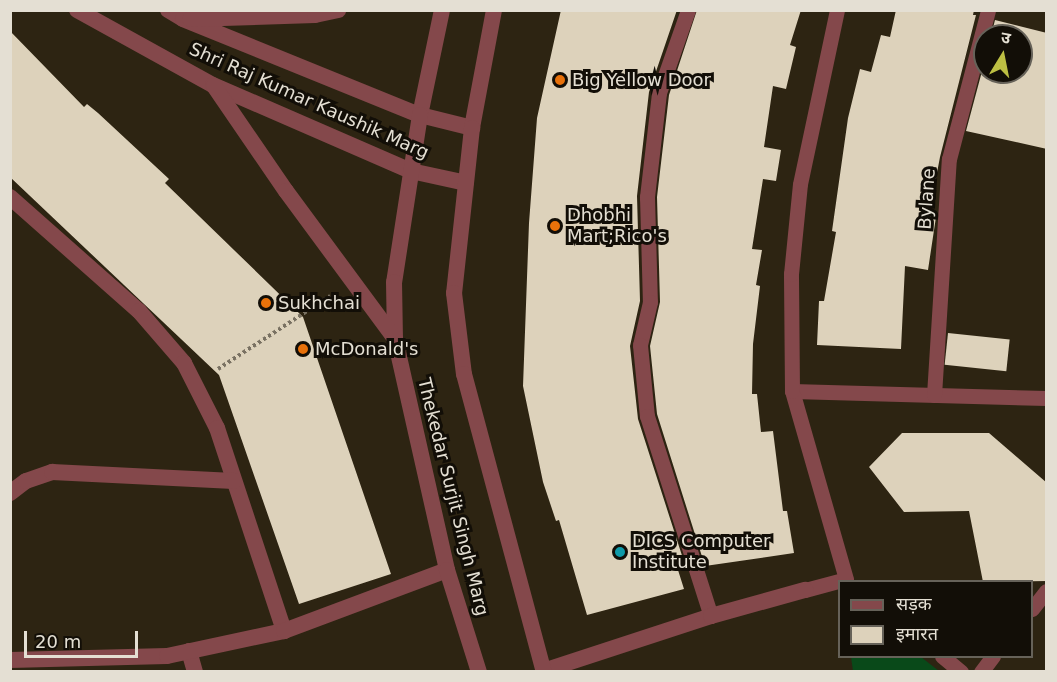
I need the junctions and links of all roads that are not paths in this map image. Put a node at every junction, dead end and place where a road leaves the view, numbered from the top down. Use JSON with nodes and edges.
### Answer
{"nodes":[{"id":1,"x":77,"y":10,"type":"edge"},
{"id":2,"x":338,"y":10,"type":"edge"},
{"id":3,"x":442,"y":10,"type":"edge"},
{"id":4,"x":494,"y":10,"type":"edge"},
{"id":5,"x":688,"y":10,"type":"edge"},
{"id":6,"x":837,"y":10,"type":"edge"},
{"id":7,"x":988,"y":10,"type":"edge"},
{"id":8,"x":176,"y":15,"type":"edge"},
{"id":9,"x":213,"y":85,"type":"junction"},
{"id":10,"x":420,"y":115,"type":"junction"},
{"id":11,"x":472,"y":128,"type":"junction"},
{"id":12,"x":411,"y":171,"type":"junction"},
{"id":13,"x":466,"y":183,"type":"junction"},
{"id":14,"x":10,"y":197,"type":"edge"},
{"id":15,"x":395,"y":339,"type":"junction"},
{"id":16,"x":792,"y":391,"type":"junction"},
{"id":17,"x":934,"y":395,"type":"junction"},
{"id":18,"x":1047,"y":398,"type":"edge"},
{"id":19,"x":234,"y":481,"type":"junction"},
{"id":20,"x":10,"y":493,"type":"edge"},
{"id":21,"x":447,"y":570,"type":"junction"},
{"id":22,"x":847,"y":580,"type":"edge"},
{"id":23,"x":838,"y":582,"type":"edge"},
{"id":24,"x":805,"y":590,"type":"joint"},
{"id":25,"x":1047,"y":591,"type":"edge"},
{"id":26,"x":1033,"y":608,"type":"edge"},
{"id":27,"x":711,"y":616,"type":"junction"},
{"id":28,"x":284,"y":631,"type":"junction"},
{"id":29,"x":189,"y":651,"type":"junction"},
{"id":30,"x":943,"y":658,"type":"edge"},
{"id":31,"x":992,"y":658,"type":"edge"},
{"id":32,"x":10,"y":660,"type":"edge"},
{"id":33,"x":544,"y":671,"type":"edge"},
{"id":34,"x":195,"y":672,"type":"edge"},
{"id":35,"x":479,"y":672,"type":"edge"},
{"id":36,"x":961,"y":672,"type":"edge"},
{"id":37,"x":981,"y":672,"type":"edge"}],
"edges":[{"from":1,"to":9,"type":"street","name":"Shri Raj Kumar Kaushik Marg"},
{"from":2,"to":8,"type":"street"},
{"from":3,"to":10,"type":"street","name":"Thekedar Surjit Singh Marg"},
{"from":4,"to":11,"type":"street"},
{"from":5,"to":27,"type":"lane"},
{"from":6,"to":16,"type":"lane"},
{"from":7,"to":17,"type":"lane","name":"Bylane"},
{"from":8,"to":10,"type":"street","name":"Shri Raj Kumar Kaushik Marg"},
{"from":9,"to":12,"type":"street","name":"Shri Raj Kumar Kaushik Marg"},
{"from":9,"to":15,"type":"street"},
{"from":10,"to":11,"type":"street","name":"Shri Raj Kumar Kaushik Marg"},
{"from":10,"to":12,"type":"street","name":"Thekedar Surjit Singh Marg"},
{"from":11,"to":13,"type":"street"},
{"from":12,"to":13,"type":"street","name":"Shri Raj Kumar Kaushik Marg"},
{"from":12,"to":15,"type":"street","name":"Thekedar Surjit Singh Marg"},
{"from":13,"to":33,"type":"street"},
{"from":14,"to":19,"type":"street"},
{"from":15,"to":21,"type":"street","name":"Thekedar Surjit Singh Marg"},
{"from":16,"to":17,"type":"lane"},
{"from":16,"to":22,"type":"lane"},
{"from":17,"to":18,"type":"lane"},
{"from":19,"to":20,"type":"street"},
{"from":19,"to":28,"type":"street"},
{"from":21,"to":28,"type":"street"},
{"from":21,"to":35,"type":"street","name":"Thekedar Surjit Singh Marg"},
{"from":23,"to":24,"type":"lane"},
{"from":24,"to":27,"type":"street"},
{"from":25,"to":26,"type":"lane"},
{"from":27,"to":33,"type":"street"},
{"from":28,"to":29,"type":"street"},
{"from":29,"to":32,"type":"street"},
{"from":29,"to":34,"type":"street"},
{"from":30,"to":36,"type":"lane"},
{"from":31,"to":37,"type":"lane"}]}
